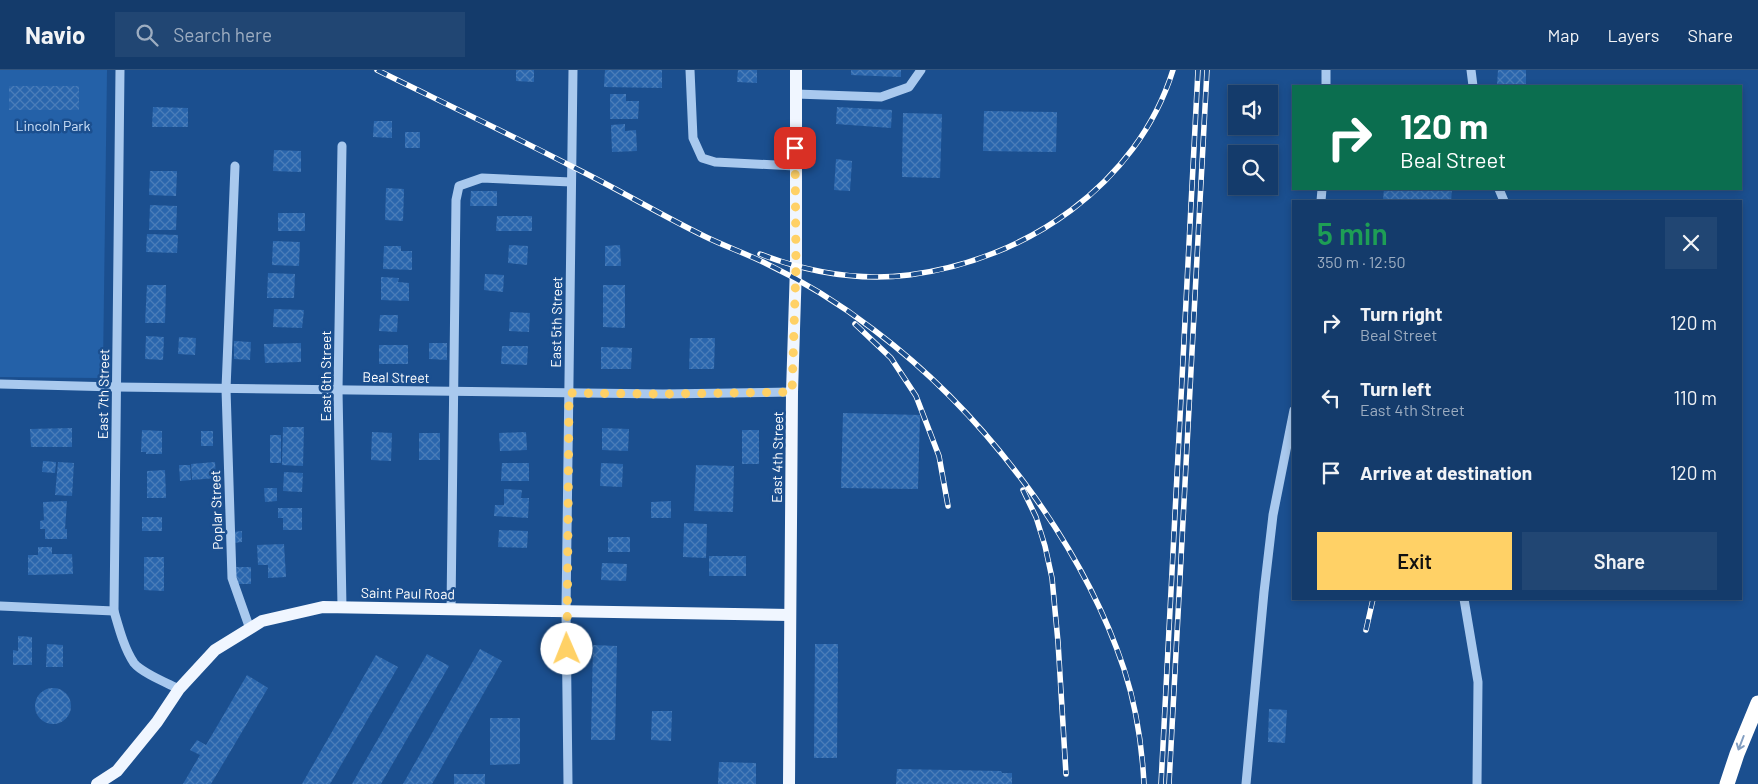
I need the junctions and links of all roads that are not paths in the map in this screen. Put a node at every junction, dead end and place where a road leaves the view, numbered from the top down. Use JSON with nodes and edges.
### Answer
{"nodes":[{"id":1,"x":120,"y":70,"type":"edge"},
{"id":2,"x":573,"y":70,"type":"edge"},
{"id":3,"x":690,"y":70,"type":"edge"},
{"id":4,"x":796,"y":70,"type":"edge"},
{"id":5,"x":922,"y":70,"type":"edge"},
{"id":6,"x":1326,"y":70,"type":"edge"},
{"id":7,"x":1471,"y":70,"type":"edge"},
{"id":8,"x":1326,"y":85,"type":"edge"},
{"id":9,"x":1474,"y":85,"type":"edge"},
{"id":10,"x":796,"y":94,"type":"junction"},
{"id":11,"x":342,"y":146,"type":"dead end"},
{"id":12,"x":235,"y":166,"type":"dead end"},
{"id":13,"x":795,"y":166,"type":"junction"},
{"id":14,"x":571,"y":182,"type":"junction"},
{"id":15,"x":0,"y":384,"type":"edge"},
{"id":16,"x":116,"y":387,"type":"junction"},
{"id":17,"x":226,"y":389,"type":"junction"},
{"id":18,"x":338,"y":390,"type":"junction"},
{"id":19,"x":454,"y":392,"type":"junction"},
{"id":20,"x":792,"y":392,"type":"junction"},
{"id":21,"x":569,"y":393,"type":"junction"},
{"id":22,"x":1292,"y":420,"type":"edge"},
{"id":23,"x":1464,"y":600,"type":"edge"},
{"id":24,"x":0,"y":606,"type":"edge"},
{"id":25,"x":342,"y":607,"type":"junction"},
{"id":26,"x":451,"y":609,"type":"junction"},
{"id":27,"x":114,"y":610,"type":"junction"},
{"id":28,"x":566,"y":611,"type":"junction"},
{"id":29,"x":790,"y":615,"type":"junction"},
{"id":30,"x":250,"y":629,"type":"junction"},
{"id":31,"x":179,"y":689,"type":"junction"},
{"id":32,"x":1758,"y":703,"type":"edge"},
{"id":33,"x":97,"y":784,"type":"edge"},
{"id":34,"x":568,"y":784,"type":"edge"},
{"id":35,"x":789,"y":784,"type":"edge"},
{"id":36,"x":1246,"y":784,"type":"edge"},
{"id":37,"x":1477,"y":784,"type":"edge"},
{"id":38,"x":1727,"y":784,"type":"edge"}],
"edges":[{"from":1,"to":16,"type":"street","name":"East 7th Street"},
{"from":2,"to":14,"type":"street","name":"East 5th Street"},
{"from":3,"to":13,"type":"street"},
{"from":4,"to":10,"type":"main road","name":"East 4th Street"},
{"from":5,"to":10,"type":"street"},
{"from":6,"to":8,"type":"street"},
{"from":7,"to":9,"type":"street"},
{"from":10,"to":13,"type":"main road","name":"East 4th Street"},
{"from":11,"to":18,"type":"street","name":"East 6th Street"},
{"from":12,"to":17,"type":"street","name":"Poplar Street"},
{"from":13,"to":20,"type":"main road","name":"East 4th Street"},
{"from":14,"to":19,"type":"street"},
{"from":14,"to":21,"type":"street","name":"East 5th Street"},
{"from":15,"to":16,"type":"street","name":"Beal Street"},
{"from":16,"to":17,"type":"street","name":"Beal Street"},
{"from":16,"to":27,"type":"street","name":"East 7th Street"},
{"from":17,"to":18,"type":"street","name":"Beal Street"},
{"from":17,"to":30,"type":"street","name":"Poplar Street"},
{"from":18,"to":19,"type":"street","name":"Beal Street"},
{"from":18,"to":25,"type":"street","name":"East 6th Street"},
{"from":19,"to":21,"type":"street","name":"Beal Street"},
{"from":19,"to":26,"type":"street"},
{"from":20,"to":21,"type":"street","name":"Beal Street"},
{"from":20,"to":29,"type":"main road","name":"East 4th Street"},
{"from":21,"to":28,"type":"street","name":"East 5th Street"},
{"from":22,"to":36,"type":"street"},
{"from":23,"to":37,"type":"street"},
{"from":24,"to":27,"type":"street"},
{"from":25,"to":26,"type":"main road","name":"Saint Paul Road"},
{"from":25,"to":30,"type":"main road","name":"Saint Paul Road"},
{"from":26,"to":28,"type":"main road","name":"Saint Paul Road"},
{"from":27,"to":31,"type":"street","name":"East 7th Street"},
{"from":28,"to":29,"type":"main road","name":"Saint Paul Road"},
{"from":28,"to":34,"type":"street","name":"East 5th Street"},
{"from":29,"to":35,"type":"main road","name":"East 4th Street"},
{"from":30,"to":31,"type":"main road","name":"Saint Paul Road"},
{"from":31,"to":33,"type":"main road","name":"Saint Paul Road"},
{"from":32,"to":38,"type":"highway","one_way":true}]}
